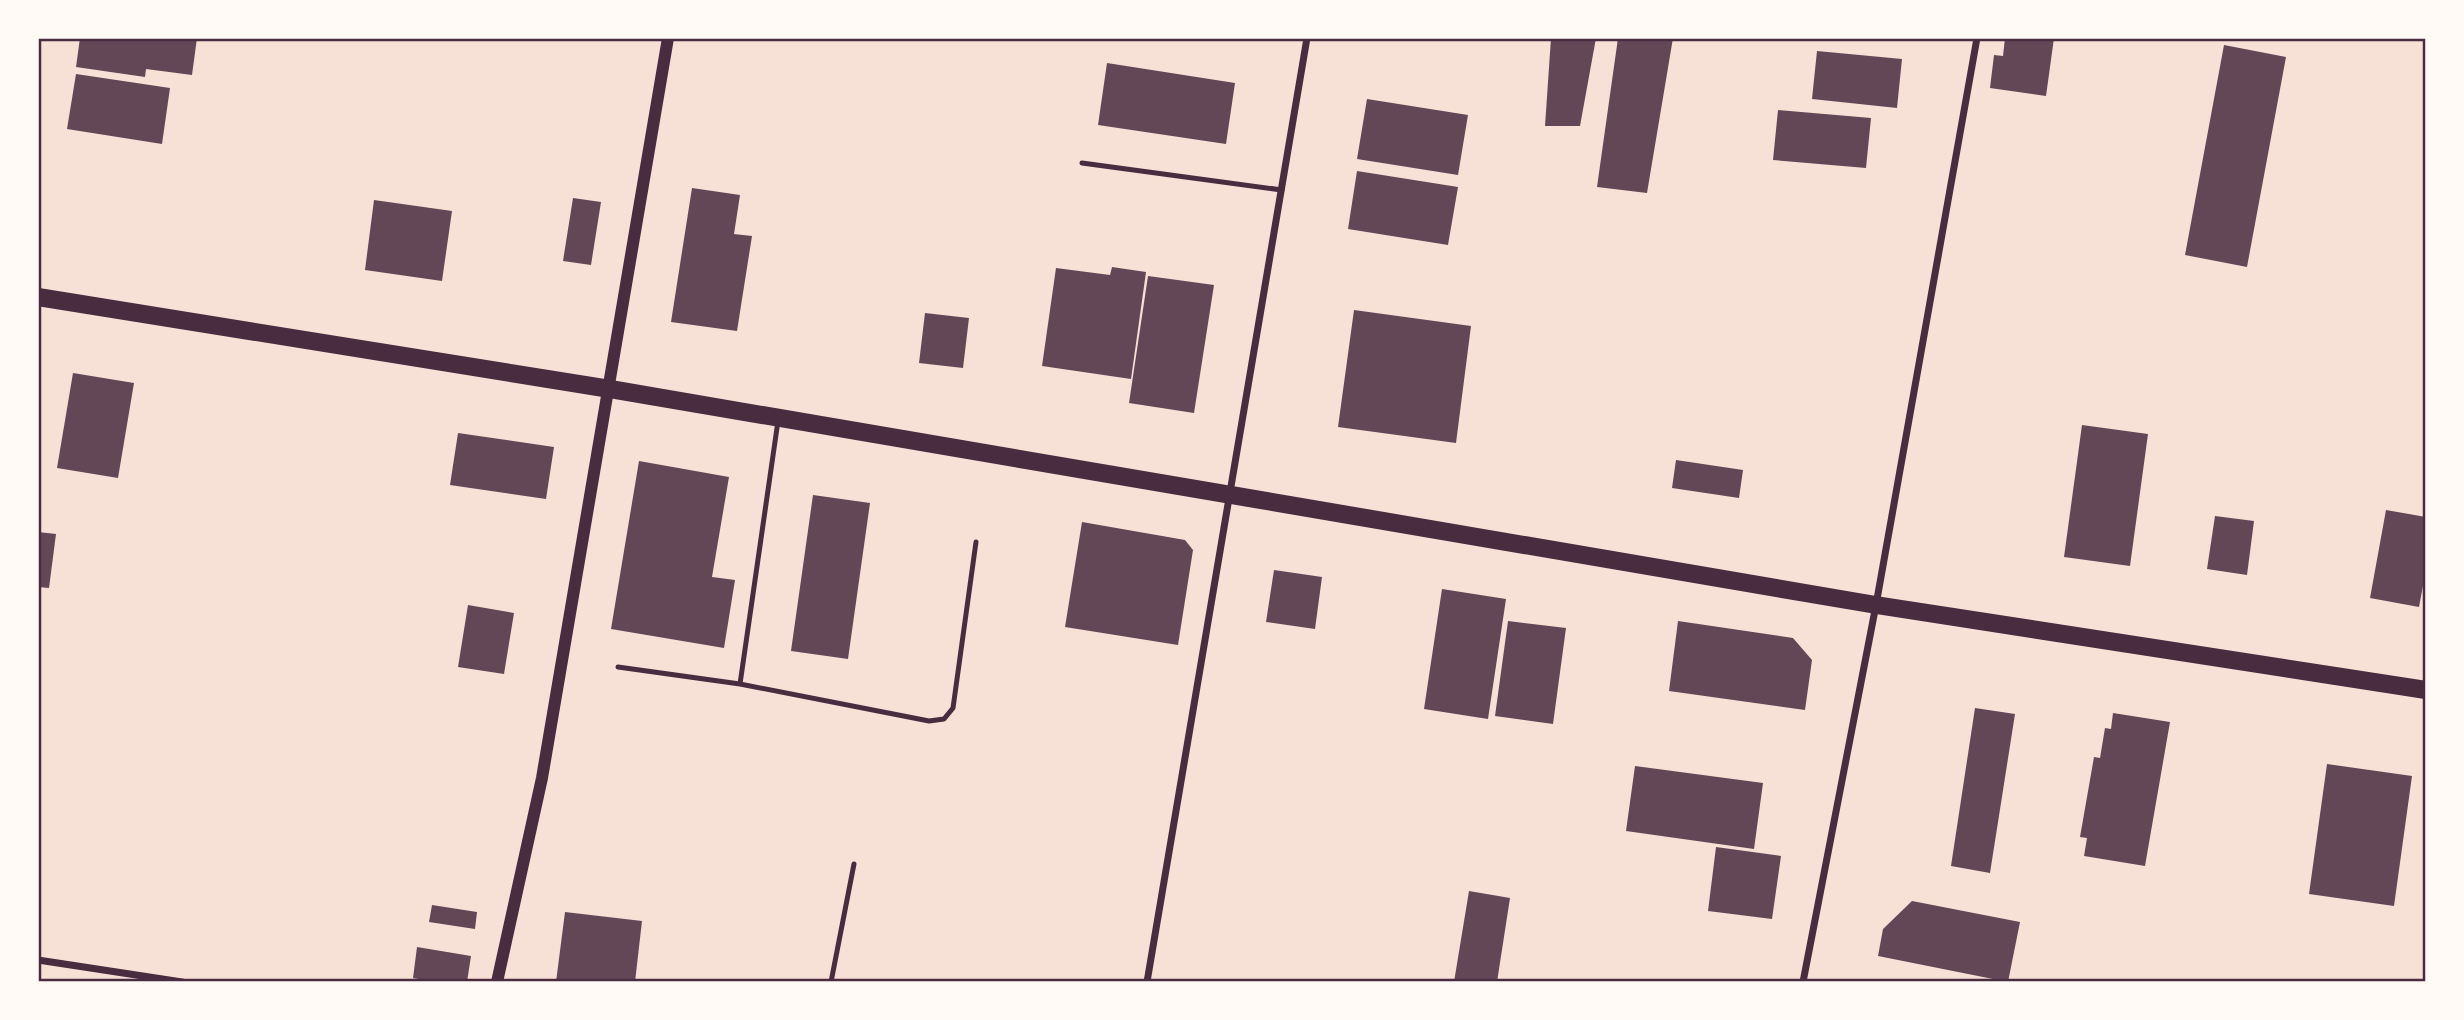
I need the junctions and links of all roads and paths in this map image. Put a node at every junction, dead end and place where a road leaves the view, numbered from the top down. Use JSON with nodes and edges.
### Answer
{"nodes":[{"id":1,"x":668,"y":38,"type":"edge"},
{"id":2,"x":1307,"y":38,"type":"edge"},
{"id":3,"x":1977,"y":38,"type":"edge"},
{"id":4,"x":1082,"y":163,"type":"dead end"},
{"id":5,"x":1282,"y":190,"type":"junction"},
{"id":6,"x":38,"y":297,"type":"edge"},
{"id":7,"x":610,"y":389,"type":"junction"},
{"id":8,"x":778,"y":418,"type":"junction"},
{"id":9,"x":1230,"y":495,"type":"junction"},
{"id":10,"x":976,"y":542,"type":"dead end"},
{"id":11,"x":1876,"y":605,"type":"junction"},
{"id":12,"x":618,"y":667,"type":"dead end"},
{"id":13,"x":740,"y":684,"type":"junction"},
{"id":14,"x":2426,"y":690,"type":"edge"},
{"id":15,"x":854,"y":864,"type":"dead end"},
{"id":16,"x":38,"y":960,"type":"edge"},
{"id":17,"x":182,"y":982,"type":"edge"},
{"id":18,"x":497,"y":982,"type":"edge"},
{"id":19,"x":831,"y":982,"type":"edge"},
{"id":20,"x":1147,"y":982,"type":"edge"},
{"id":21,"x":1803,"y":982,"type":"edge"}],
"edges":[{"from":1,"to":7,"type":"street"},
{"from":2,"to":5,"type":"street"},
{"from":3,"to":11,"type":"street"},
{"from":4,"to":5,"type":"lane"},
{"from":5,"to":9,"type":"street"},
{"from":6,"to":7,"type":"main road"},
{"from":7,"to":8,"type":"main road"},
{"from":7,"to":18,"type":"street"},
{"from":8,"to":9,"type":"main road"},
{"from":8,"to":13,"type":"lane"},
{"from":9,"to":11,"type":"main road"},
{"from":9,"to":20,"type":"street"},
{"from":10,"to":13,"type":"lane"},
{"from":11,"to":14,"type":"main road"},
{"from":11,"to":21,"type":"street"},
{"from":12,"to":13,"type":"lane"},
{"from":15,"to":19,"type":"lane"},
{"from":16,"to":17,"type":"street"}]}
